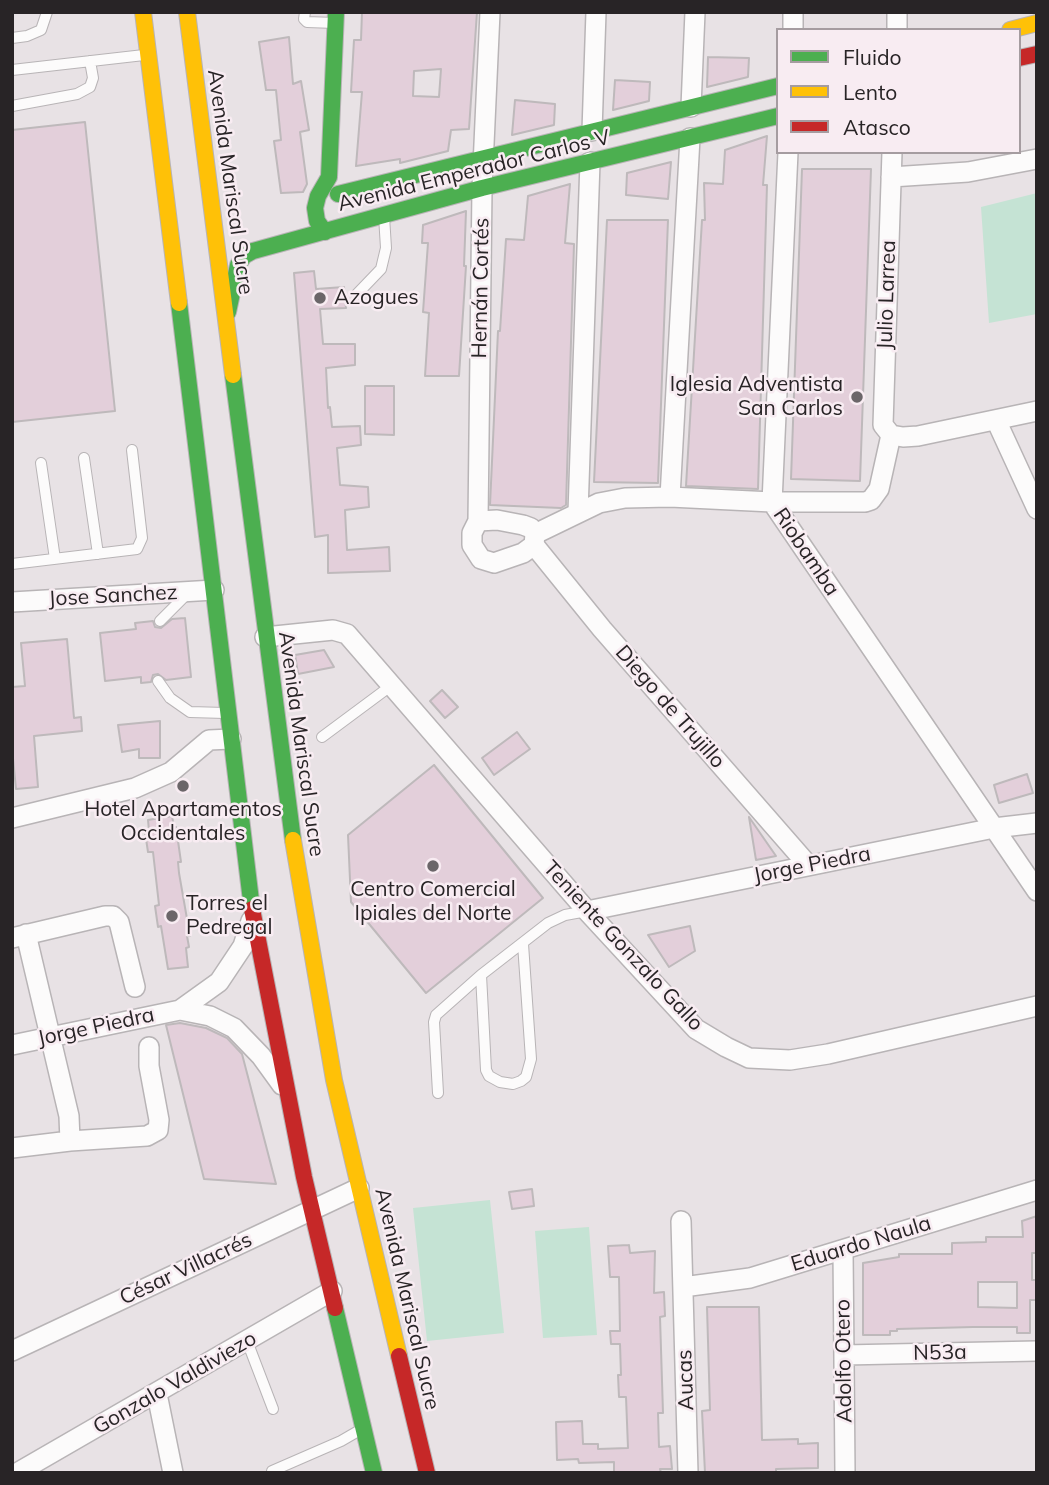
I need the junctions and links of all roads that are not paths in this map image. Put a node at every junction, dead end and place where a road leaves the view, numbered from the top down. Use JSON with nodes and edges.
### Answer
{"nodes":[{"id":1,"x":47,"y":12,"type":"edge"},
{"id":2,"x":142,"y":12,"type":"edge"},
{"id":3,"x":187,"y":12,"type":"edge"},
{"id":4,"x":305,"y":12,"type":"edge"},
{"id":5,"x":490,"y":12,"type":"edge"},
{"id":6,"x":596,"y":12,"type":"edge"},
{"id":7,"x":695,"y":12,"type":"edge"},
{"id":8,"x":336,"y":18,"type":"edge"},
{"id":9,"x":1037,"y":23,"type":"edge"},
{"id":10,"x":1018,"y":28,"type":"edge"},
{"id":11,"x":12,"y":38,"type":"edge"},
{"id":12,"x":147,"y":55,"type":"junction"},
{"id":13,"x":90,"y":61,"type":"junction"},
{"id":14,"x":14,"y":66,"type":"edge"},
{"id":15,"x":776,"y":86,"type":"edge"},
{"id":16,"x":12,"y":106,"type":"edge"},
{"id":17,"x":691,"y":107,"type":"junction"},
{"id":18,"x":776,"y":116,"type":"edge"},
{"id":19,"x":592,"y":131,"type":"junction"},
{"id":20,"x":690,"y":138,"type":"junction"},
{"id":21,"x":788,"y":154,"type":"edge"},
{"id":22,"x":892,"y":154,"type":"edge"},
{"id":23,"x":483,"y":158,"type":"junction"},
{"id":24,"x":1037,"y":159,"type":"edge"},
{"id":25,"x":590,"y":162,"type":"junction"},
{"id":26,"x":329,"y":177,"type":"junction"},
{"id":27,"x":891,"y":177,"type":"junction"},
{"id":28,"x":482,"y":188,"type":"junction"},
{"id":29,"x":338,"y":194,"type":"junction"},
{"id":30,"x":384,"y":215,"type":"junction"},
{"id":31,"x":332,"y":230,"type":"junction"},
{"id":32,"x":357,"y":294,"type":"dead end"},
{"id":33,"x":227,"y":317,"type":"junction"},
{"id":34,"x":1037,"y":411,"type":"edge"},
{"id":35,"x":996,"y":420,"type":"junction"},
{"id":36,"x":891,"y":435,"type":"junction"},
{"id":37,"x":132,"y":450,"type":"dead end"},
{"id":38,"x":83,"y":458,"type":"dead end"},
{"id":39,"x":41,"y":463,"type":"dead end"},
{"id":40,"x":670,"y":497,"type":"junction"},
{"id":41,"x":772,"y":502,"type":"junction"},
{"id":42,"x":1037,"y":509,"type":"edge"},
{"id":43,"x":578,"y":512,"type":"junction"},
{"id":44,"x":478,"y":521,"type":"junction"},
{"id":45,"x":535,"y":540,"type":"junction"},
{"id":46,"x":98,"y":554,"type":"junction"},
{"id":47,"x":55,"y":559,"type":"junction"},
{"id":48,"x":12,"y":564,"type":"edge"},
{"id":49,"x":214,"y":590,"type":"junction"},
{"id":50,"x":190,"y":592,"type":"junction"},
{"id":51,"x":12,"y":602,"type":"edge"},
{"id":52,"x":160,"y":621,"type":"dead end"},
{"id":53,"x":265,"y":637,"type":"junction"},
{"id":54,"x":158,"y":681,"type":"dead end"},
{"id":55,"x":392,"y":685,"type":"junction"},
{"id":56,"x":228,"y":713,"type":"junction"},
{"id":57,"x":322,"y":737,"type":"dead end"},
{"id":58,"x":231,"y":739,"type":"junction"},
{"id":59,"x":12,"y":818,"type":"edge"},
{"id":60,"x":1037,"y":823,"type":"edge"},
{"id":61,"x":994,"y":828,"type":"junction"},
{"id":62,"x":808,"y":865,"type":"junction"},
{"id":63,"x":1037,"y":891,"type":"edge"},
{"id":64,"x":587,"y":911,"type":"junction"},
{"id":65,"x":253,"y":915,"type":"junction"},
{"id":66,"x":19,"y":936,"type":"edge"},
{"id":67,"x":523,"y":944,"type":"junction"},
{"id":68,"x":481,"y":975,"type":"junction"},
{"id":69,"x":135,"y":987,"type":"dead end"},
{"id":70,"x":1037,"y":1006,"type":"edge"},
{"id":71,"x":180,"y":1010,"type":"junction"},
{"id":72,"x":51,"y":1036,"type":"junction"},
{"id":73,"x":12,"y":1045,"type":"edge"},
{"id":74,"x":149,"y":1047,"type":"dead end"},
{"id":75,"x":288,"y":1093,"type":"junction"},
{"id":76,"x":438,"y":1093,"type":"dead end"},
{"id":77,"x":70,"y":1141,"type":"junction"},
{"id":78,"x":12,"y":1148,"type":"edge"},
{"id":79,"x":359,"y":1188,"type":"junction"},
{"id":80,"x":1037,"y":1190,"type":"edge"},
{"id":81,"x":312,"y":1211,"type":"junction"},
{"id":82,"x":681,"y":1221,"type":"dead end"},
{"id":83,"x":843,"y":1250,"type":"junction"},
{"id":84,"x":683,"y":1287,"type":"junction"},
{"id":85,"x":332,"y":1291,"type":"junction"},
{"id":86,"x":247,"y":1341,"type":"junction"},
{"id":87,"x":1037,"y":1350,"type":"edge"},
{"id":88,"x":12,"y":1351,"type":"edge"},
{"id":89,"x":844,"y":1355,"type":"junction"},
{"id":90,"x":157,"y":1394,"type":"junction"},
{"id":91,"x":274,"y":1409,"type":"dead end"},
{"id":92,"x":364,"y":1428,"type":"junction"},
{"id":93,"x":271,"y":1471,"type":"edge"},
{"id":94,"x":17,"y":1473,"type":"edge"},
{"id":95,"x":173,"y":1473,"type":"edge"},
{"id":96,"x":374,"y":1473,"type":"edge"},
{"id":97,"x":427,"y":1473,"type":"edge"},
{"id":98,"x":688,"y":1473,"type":"edge"},
{"id":99,"x":845,"y":1473,"type":"edge"}],
"edges":[{"from":1,"to":11,"type":"lane"},
{"from":2,"to":12,"type":"main road"},
{"from":3,"to":33,"type":"main road","name":"Avenida Mariscal Sucre"},
{"from":4,"to":8,"type":"lane"},
{"from":5,"to":23,"type":"street","name":"Hernán Cortés"},
{"from":6,"to":19,"type":"street"},
{"from":7,"to":17,"type":"street"},
{"from":8,"to":26,"type":"main road"},
{"from":9,"to":10,"type":"main road"},
{"from":12,"to":13,"type":"lane"},
{"from":12,"to":49,"type":"main road"},
{"from":13,"to":14,"type":"lane"},
{"from":13,"to":16,"type":"lane"},
{"from":15,"to":17,"type":"main road","name":"Avenida Emperador Carlos V"},
{"from":17,"to":19,"type":"main road","name":"Avenida Emperador Carlos V"},
{"from":18,"to":20,"type":"main road","name":"Avenida Emperador Carlos V"},
{"from":19,"to":23,"type":"main road","name":"Avenida Emperador Carlos V"},
{"from":20,"to":25,"type":"main road","name":"Avenida Emperador Carlos V"},
{"from":20,"to":40,"type":"street"},
{"from":21,"to":41,"type":"street","name":"Riobamba"},
{"from":22,"to":27,"type":"street","name":"Julio Larrea"},
{"from":23,"to":28,"type":"street","name":"Hernán Cortés"},
{"from":23,"to":29,"type":"main road","name":"Avenida Emperador Carlos V"},
{"from":24,"to":27,"type":"street"},
{"from":25,"to":28,"type":"main road","name":"Avenida Emperador Carlos V"},
{"from":25,"to":43,"type":"street"},
{"from":26,"to":29,"type":"main road"},
{"from":26,"to":31,"type":"main road"},
{"from":27,"to":36,"type":"street","name":"Julio Larrea"},
{"from":28,"to":30,"type":"main road","name":"Avenida Emperador Carlos V"},
{"from":28,"to":44,"type":"street","name":"Hernán Cortés"},
{"from":29,"to":31,"type":"main road"},
{"from":30,"to":31,"type":"main road","name":"Avenida Emperador Carlos V"},
{"from":30,"to":32,"type":"lane"},
{"from":31,"to":33,"type":"main road","name":"Avenida Emperador Carlos V"},
{"from":33,"to":53,"type":"main road","name":"Avenida Mariscal Sucre"},
{"from":34,"to":35,"type":"street"},
{"from":35,"to":36,"type":"street"},
{"from":35,"to":42,"type":"street"},
{"from":36,"to":41,"type":"street"},
{"from":37,"to":46,"type":"lane"},
{"from":38,"to":46,"type":"lane"},
{"from":39,"to":47,"type":"lane"},
{"from":40,"to":41,"type":"street"},
{"from":40,"to":43,"type":"street"},
{"from":41,"to":61,"type":"street","name":"Riobamba"},
{"from":43,"to":45,"type":"street"},
{"from":44,"to":45,"type":"street"},
{"from":44,"to":45,"type":"street"},
{"from":45,"to":62,"type":"street","name":"Diego de Trujillo"},
{"from":46,"to":47,"type":"lane"},
{"from":47,"to":48,"type":"lane"},
{"from":49,"to":50,"type":"street","name":"Jose Sanchez"},
{"from":49,"to":56,"type":"main road"},
{"from":50,"to":51,"type":"street","name":"Jose Sanchez"},
{"from":50,"to":52,"type":"lane"},
{"from":53,"to":55,"type":"street","name":"Teniente Gonzalo Gallo"},
{"from":53,"to":79,"type":"main road","name":"Avenida Mariscal Sucre"},
{"from":54,"to":56,"type":"lane"},
{"from":55,"to":57,"type":"lane"},
{"from":55,"to":64,"type":"street","name":"Teniente Gonzalo Gallo"},
{"from":56,"to":58,"type":"main road"},
{"from":58,"to":59,"type":"street"},
{"from":58,"to":65,"type":"main road"},
{"from":60,"to":61,"type":"street","name":"Jorge Piedra"},
{"from":61,"to":62,"type":"street","name":"Jorge Piedra"},
{"from":61,"to":63,"type":"street","name":"Riobamba"},
{"from":62,"to":64,"type":"street","name":"Jorge Piedra"},
{"from":64,"to":67,"type":"lane"},
{"from":64,"to":70,"type":"street","name":"Teniente Gonzalo Gallo"},
{"from":65,"to":71,"type":"street","name":"Jorge Piedra"},
{"from":65,"to":75,"type":"main road"},
{"from":66,"to":69,"type":"street"},
{"from":66,"to":72,"type":"street"},
{"from":67,"to":68,"type":"lane"},
{"from":67,"to":68,"type":"lane"},
{"from":68,"to":76,"type":"lane"},
{"from":71,"to":72,"type":"street","name":"Jorge Piedra"},
{"from":71,"to":75,"type":"street","name":"Jorge Piedra"},
{"from":72,"to":73,"type":"street","name":"Jorge Piedra"},
{"from":72,"to":77,"type":"street"},
{"from":74,"to":77,"type":"street"},
{"from":75,"to":81,"type":"main road"},
{"from":77,"to":78,"type":"street"},
{"from":79,"to":81,"type":"street","name":"César Villacrés"},
{"from":79,"to":97,"type":"main road","name":"Avenida Mariscal Sucre"},
{"from":80,"to":83,"type":"street","name":"Eduardo Naula"},
{"from":81,"to":85,"type":"main road"},
{"from":81,"to":88,"type":"street","name":"César Villacrés"},
{"from":82,"to":84,"type":"street","name":"Aucas"},
{"from":83,"to":84,"type":"street","name":"Eduardo Naula"},
{"from":83,"to":89,"type":"street","name":"Adolfo Otero"},
{"from":84,"to":98,"type":"street","name":"Aucas"},
{"from":85,"to":86,"type":"street","name":"Gonzalo Valdiviezo"},
{"from":85,"to":92,"type":"main road"},
{"from":86,"to":90,"type":"street","name":"Gonzalo Valdiviezo"},
{"from":86,"to":91,"type":"lane"},
{"from":87,"to":89,"type":"street","name":"N53a"},
{"from":89,"to":99,"type":"street","name":"Adolfo Otero"},
{"from":90,"to":94,"type":"street","name":"Gonzalo Valdiviezo"},
{"from":90,"to":95,"type":"street"},
{"from":92,"to":93,"type":"lane"},
{"from":92,"to":96,"type":"main road"}]}
